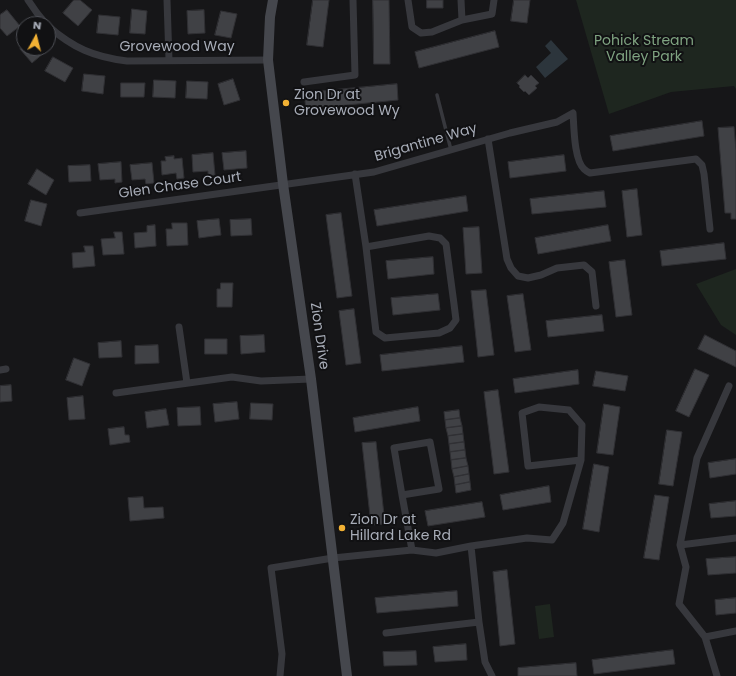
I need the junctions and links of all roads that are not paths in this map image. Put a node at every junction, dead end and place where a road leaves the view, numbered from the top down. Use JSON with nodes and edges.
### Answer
{"nodes":[{"id":1,"x":28,"y":0,"type":"edge"},
{"id":2,"x":167,"y":0,"type":"edge"},
{"id":3,"x":273,"y":0,"type":"edge"},
{"id":4,"x":353,"y":0,"type":"edge"},
{"id":5,"x":408,"y":0,"type":"edge"},
{"id":6,"x":461,"y":0,"type":"edge"},
{"id":7,"x":494,"y":0,"type":"edge"},
{"id":8,"x":39,"y":16,"type":"edge"},
{"id":9,"x":462,"y":20,"type":"junction"},
{"id":10,"x":56,"y":33,"type":"edge"},
{"id":11,"x":169,"y":60,"type":"junction"},
{"id":12,"x":268,"y":60,"type":"junction"},
{"id":13,"x":304,"y":82,"type":"dead end"},
{"id":14,"x":437,"y":96,"type":"dead end"},
{"id":15,"x":488,"y":139,"type":"junction"},
{"id":16,"x":451,"y":150,"type":"junction"},
{"id":17,"x":355,"y":174,"type":"junction"},
{"id":18,"x":283,"y":184,"type":"junction"},
{"id":19,"x":80,"y":213,"type":"dead end"},
{"id":20,"x":710,"y":229,"type":"dead end"},
{"id":21,"x":366,"y":247,"type":"junction"},
{"id":22,"x":596,"y":306,"type":"dead end"},
{"id":23,"x":179,"y":327,"type":"dead end"},
{"id":24,"x":311,"y":378,"type":"junction"},
{"id":25,"x":187,"y":383,"type":"junction"},
{"id":26,"x":729,"y":386,"type":"dead end"},
{"id":27,"x":116,"y":393,"type":"dead end"},
{"id":28,"x":581,"y":460,"type":"junction"},
{"id":29,"x":402,"y":495,"type":"junction"},
{"id":30,"x":736,"y":538,"type":"edge"},
{"id":31,"x":680,"y":545,"type":"junction"},
{"id":32,"x":471,"y":546,"type":"junction"},
{"id":33,"x":412,"y":550,"type":"junction"},
{"id":34,"x":333,"y":558,"type":"junction"},
{"id":35,"x":479,"y":622,"type":"junction"},
{"id":36,"x":736,"y":632,"type":"edge"},
{"id":37,"x":386,"y":633,"type":"dead end"},
{"id":38,"x":705,"y":637,"type":"junction"},
{"id":39,"x":280,"y":676,"type":"edge"},
{"id":40,"x":348,"y":676,"type":"edge"},
{"id":41,"x":492,"y":676,"type":"edge"},
{"id":42,"x":717,"y":676,"type":"edge"}],
"edges":[{"from":1,"to":8,"type":"street"},
{"from":2,"to":11,"type":"street"},
{"from":3,"to":12,"type":"street","name":"Zion Drive"},
{"from":4,"to":13,"type":"street"},
{"from":5,"to":9,"type":"street"},
{"from":6,"to":9,"type":"street"},
{"from":7,"to":9,"type":"street"},
{"from":10,"to":11,"type":"street","name":"Grovewood Way"},
{"from":11,"to":12,"type":"street","name":"Grovewood Way"},
{"from":12,"to":18,"type":"street","name":"Zion Drive"},
{"from":14,"to":16,"type":"lane"},
{"from":15,"to":16,"type":"street","name":"Brigantine Way"},
{"from":15,"to":20,"type":"street","name":"Brigantine Way"},
{"from":15,"to":22,"type":"street"},
{"from":16,"to":17,"type":"street","name":"Brigantine Way"},
{"from":17,"to":18,"type":"street","name":"Brigantine Way"},
{"from":17,"to":21,"type":"street"},
{"from":18,"to":19,"type":"street","name":"Glen Chase Court"},
{"from":18,"to":24,"type":"street","name":"Zion Drive"},
{"from":21,"to":21,"type":"street"},
{"from":23,"to":25,"type":"street"},
{"from":24,"to":25,"type":"street"},
{"from":24,"to":34,"type":"street","name":"Zion Drive"},
{"from":25,"to":27,"type":"street"},
{"from":26,"to":31,"type":"street"},
{"from":28,"to":28,"type":"street"},
{"from":28,"to":32,"type":"street"},
{"from":29,"to":29,"type":"street"},
{"from":29,"to":33,"type":"street"},
{"from":30,"to":31,"type":"street"},
{"from":31,"to":38,"type":"street"},
{"from":32,"to":33,"type":"street"},
{"from":32,"to":35,"type":"street"},
{"from":33,"to":34,"type":"street"},
{"from":34,"to":39,"type":"street"},
{"from":34,"to":40,"type":"street","name":"Zion Drive"},
{"from":35,"to":37,"type":"street"},
{"from":35,"to":41,"type":"street"},
{"from":36,"to":38,"type":"street"},
{"from":38,"to":42,"type":"street"}]}
